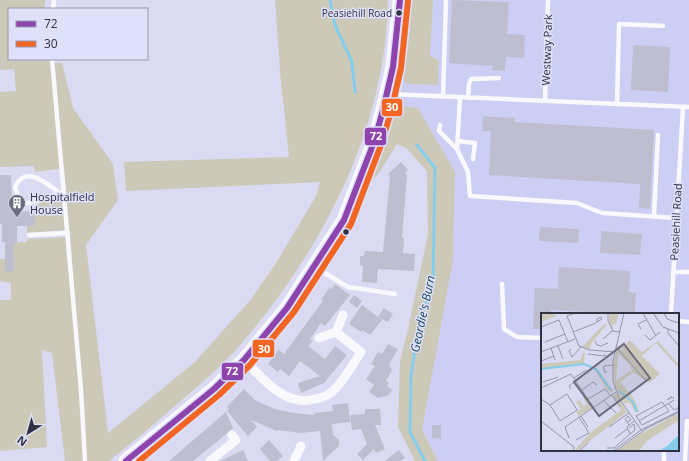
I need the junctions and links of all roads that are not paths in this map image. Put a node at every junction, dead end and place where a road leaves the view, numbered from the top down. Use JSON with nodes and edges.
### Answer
{"nodes":[{"id":1,"x":400,"y":0,"type":"edge"},
{"id":2,"x":446,"y":0,"type":"edge"},
{"id":3,"x":548,"y":0,"type":"edge"},
{"id":4,"x":54,"y":1,"type":"dead end"},
{"id":5,"x":53,"y":8,"type":"edge"},
{"id":6,"x":662,"y":26,"type":"dead end"},
{"id":7,"x":52,"y":60,"type":"edge"},
{"id":8,"x":499,"y":78,"type":"dead end"},
{"id":9,"x":387,"y":94,"type":"junction"},
{"id":10,"x":443,"y":97,"type":"junction"},
{"id":11,"x":460,"y":97,"type":"junction"},
{"id":12,"x":468,"y":98,"type":"junction"},
{"id":13,"x":545,"y":101,"type":"junction"},
{"id":14,"x":617,"y":104,"type":"junction"},
{"id":15,"x":683,"y":107,"type":"junction"},
{"id":16,"x":689,"y":107,"type":"edge"},
{"id":17,"x":440,"y":125,"type":"dead end"},
{"id":18,"x":658,"y":135,"type":"dead end"},
{"id":19,"x":458,"y":141,"type":"junction"},
{"id":20,"x":457,"y":149,"type":"junction"},
{"id":21,"x":473,"y":159,"type":"dead end"},
{"id":22,"x":62,"y":193,"type":"junction"},
{"id":23,"x":654,"y":216,"type":"junction"},
{"id":24,"x":676,"y":218,"type":"junction"},
{"id":25,"x":68,"y":233,"type":"junction"},
{"id":26,"x":29,"y":236,"type":"dead end"},
{"id":27,"x":314,"y":266,"type":"junction"},
{"id":28,"x":673,"y":272,"type":"junction"},
{"id":29,"x":689,"y":272,"type":"edge"},
{"id":30,"x":502,"y":284,"type":"dead end"},
{"id":31,"x":395,"y":294,"type":"dead end"},
{"id":32,"x":671,"y":313,"type":"edge"},
{"id":33,"x":343,"y":315,"type":"dead end"},
{"id":34,"x":679,"y":321,"type":"edge"},
{"id":35,"x":689,"y":322,"type":"edge"},
{"id":36,"x":336,"y":332,"type":"junction"},
{"id":37,"x":319,"y":338,"type":"dead end"},
{"id":38,"x":541,"y":338,"type":"edge"},
{"id":39,"x":244,"y":360,"type":"junction"},
{"id":40,"x":687,"y":421,"type":"dead end"},
{"id":41,"x":232,"y":435,"type":"dead end"},
{"id":42,"x":301,"y":446,"type":"dead end"},
{"id":43,"x":131,"y":460,"type":"edge"},
{"id":44,"x":85,"y":461,"type":"edge"},
{"id":45,"x":210,"y":461,"type":"edge"},
{"id":46,"x":294,"y":461,"type":"edge"},
{"id":47,"x":686,"y":461,"type":"edge"}],
"edges":[{"from":1,"to":9,"type":"main road"},
{"from":2,"to":10,"type":"lane"},
{"from":3,"to":13,"type":"lane","name":"Westway Park"},
{"from":4,"to":5,"type":"lane"},
{"from":6,"to":14,"type":"lane"},
{"from":7,"to":22,"type":"lane"},
{"from":8,"to":12,"type":"lane"},
{"from":9,"to":10,"type":"lane"},
{"from":9,"to":27,"type":"main road"},
{"from":10,"to":11,"type":"lane"},
{"from":11,"to":12,"type":"lane"},
{"from":11,"to":19,"type":"lane"},
{"from":12,"to":13,"type":"lane"},
{"from":13,"to":14,"type":"lane"},
{"from":14,"to":15,"type":"lane"},
{"from":15,"to":16,"type":"lane"},
{"from":15,"to":24,"type":"lane","name":"Peasiehill Road"},
{"from":17,"to":20,"type":"lane"},
{"from":18,"to":23,"type":"lane"},
{"from":19,"to":20,"type":"lane"},
{"from":19,"to":21,"type":"lane"},
{"from":20,"to":23,"type":"lane"},
{"from":22,"to":22,"type":"lane"},
{"from":22,"to":25,"type":"lane"},
{"from":23,"to":24,"type":"lane"},
{"from":24,"to":28,"type":"lane","name":"Peasiehill Road"},
{"from":25,"to":26,"type":"lane"},
{"from":25,"to":44,"type":"lane"},
{"from":27,"to":31,"type":"lane"},
{"from":27,"to":39,"type":"main road"},
{"from":28,"to":29,"type":"lane"},
{"from":28,"to":32,"type":"lane","name":"Peasiehill Road"},
{"from":30,"to":38,"type":"lane"},
{"from":33,"to":36,"type":"street"},
{"from":34,"to":35,"type":"lane"},
{"from":36,"to":37,"type":"street"},
{"from":36,"to":39,"type":"street"},
{"from":39,"to":43,"type":"main road"},
{"from":40,"to":47,"type":"lane"},
{"from":41,"to":45,"type":"street"},
{"from":42,"to":46,"type":"street"}]}
